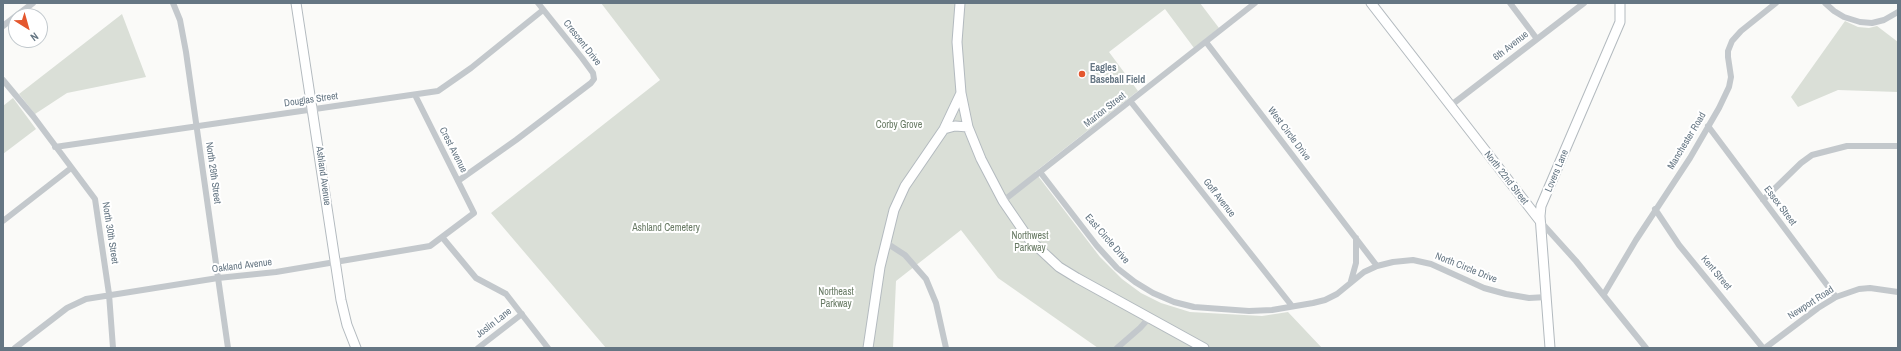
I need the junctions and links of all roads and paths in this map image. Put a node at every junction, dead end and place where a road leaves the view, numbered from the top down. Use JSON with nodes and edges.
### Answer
{"nodes":[{"id":1,"x":173,"y":3,"type":"edge"},
{"id":2,"x":296,"y":3,"type":"edge"},
{"id":3,"x":538,"y":3,"type":"edge"},
{"id":4,"x":960,"y":3,"type":"edge"},
{"id":5,"x":1255,"y":3,"type":"edge"},
{"id":6,"x":1371,"y":3,"type":"edge"},
{"id":7,"x":1510,"y":3,"type":"edge"},
{"id":8,"x":1584,"y":3,"type":"edge"},
{"id":9,"x":1620,"y":3,"type":"edge"},
{"id":10,"x":1776,"y":3,"type":"edge"},
{"id":11,"x":1825,"y":3,"type":"edge"},
{"id":12,"x":543,"y":10,"type":"junction"},
{"id":13,"x":1898,"y":12,"type":"edge"},
{"id":14,"x":1537,"y":39,"type":"junction"},
{"id":15,"x":1206,"y":42,"type":"junction"},
{"id":16,"x":3,"y":80,"type":"edge"},
{"id":17,"x":961,"y":93,"type":"junction"},
{"id":18,"x":415,"y":95,"type":"junction"},
{"id":19,"x":1131,"y":102,"type":"junction"},
{"id":20,"x":1450,"y":106,"type":"junction"},
{"id":21,"x":313,"y":110,"type":"junction"},
{"id":22,"x":1708,"y":126,"type":"junction"},
{"id":23,"x":197,"y":127,"type":"junction"},
{"id":24,"x":968,"y":127,"type":"junction"},
{"id":25,"x":944,"y":129,"type":"junction"},
{"id":26,"x":1898,"y":146,"type":"edge"},
{"id":27,"x":55,"y":147,"type":"junction"},
{"id":28,"x":71,"y":168,"type":"junction"},
{"id":29,"x":1040,"y":172,"type":"junction"},
{"id":30,"x":458,"y":181,"type":"junction"},
{"id":31,"x":1763,"y":200,"type":"junction"},
{"id":32,"x":1003,"y":201,"type":"junction"},
{"id":33,"x":1655,"y":209,"type":"junction"},
{"id":34,"x":474,"y":213,"type":"joint"},
{"id":35,"x":3,"y":221,"type":"edge"},
{"id":36,"x":1540,"y":221,"type":"junction"},
{"id":37,"x":442,"y":237,"type":"junction"},
{"id":38,"x":1356,"y":238,"type":"junction"},
{"id":39,"x":885,"y":242,"type":"junction"},
{"id":40,"x":335,"y":262,"type":"junction"},
{"id":41,"x":1377,"y":266,"type":"junction"},
{"id":42,"x":218,"y":278,"type":"junction"},
{"id":43,"x":1352,"y":281,"type":"junction"},
{"id":44,"x":1898,"y":292,"type":"edge"},
{"id":45,"x":109,"y":294,"type":"junction"},
{"id":46,"x":1604,"y":294,"type":"junction"},
{"id":47,"x":1547,"y":297,"type":"junction"},
{"id":48,"x":1836,"y":297,"type":"junction"},
{"id":49,"x":1292,"y":306,"type":"junction"},
{"id":50,"x":522,"y":314,"type":"junction"},
{"id":51,"x":1148,"y":318,"type":"junction"},
{"id":52,"x":15,"y":348,"type":"edge"},
{"id":53,"x":113,"y":348,"type":"edge"},
{"id":54,"x":228,"y":348,"type":"edge"},
{"id":55,"x":356,"y":348,"type":"edge"},
{"id":56,"x":478,"y":348,"type":"edge"},
{"id":57,"x":548,"y":348,"type":"edge"},
{"id":58,"x":868,"y":348,"type":"edge"},
{"id":59,"x":946,"y":348,"type":"edge"},
{"id":60,"x":1117,"y":348,"type":"edge"},
{"id":61,"x":1204,"y":348,"type":"edge"},
{"id":62,"x":1550,"y":348,"type":"edge"},
{"id":63,"x":1646,"y":348,"type":"edge"},
{"id":64,"x":1764,"y":348,"type":"edge"}],
"edges":[{"from":1,"to":23,"type":"street","name":"North 29th Street"},
{"from":2,"to":21,"type":"street","name":"Ashland Avenue"},
{"from":3,"to":12,"type":"street","name":"Crescent Drive"},
{"from":4,"to":17,"type":"street"},
{"from":5,"to":15,"type":"street","name":"Marion Street"},
{"from":6,"to":20,"type":"street","name":"North 22nd Street"},
{"from":7,"to":14,"type":"street"},
{"from":8,"to":14,"type":"street","name":"6th Avenue"},
{"from":9,"to":36,"type":"street","name":"Lovers Lane"},
{"from":10,"to":22,"type":"street","name":"Manchester Road"},
{"from":11,"to":13,"type":"street"},
{"from":12,"to":18,"type":"street","name":"Douglas Street"},
{"from":12,"to":30,"type":"street","name":"Crescent Drive"},
{"from":14,"to":20,"type":"street","name":"6th Avenue"},
{"from":15,"to":19,"type":"street","name":"Marion Street"},
{"from":15,"to":38,"type":"street","name":"West Circle Drive"},
{"from":16,"to":27,"type":"street","name":"North 30th Street"},
{"from":17,"to":24,"type":"street"},
{"from":17,"to":25,"type":"street"},
{"from":18,"to":21,"type":"street","name":"Douglas Street"},
{"from":18,"to":30,"type":"street","name":"Crest Avenue"},
{"from":19,"to":29,"type":"street","name":"Marion Street"},
{"from":19,"to":49,"type":"street","name":"Goff Avenue"},
{"from":20,"to":36,"type":"street","name":"North 22nd Street"},
{"from":21,"to":23,"type":"street","name":"Douglas Street"},
{"from":21,"to":40,"type":"street","name":"Ashland Avenue"},
{"from":22,"to":31,"type":"street","name":"Essex Street"},
{"from":22,"to":33,"type":"street","name":"Manchester Road"},
{"from":23,"to":27,"type":"street","name":"Douglas Street"},
{"from":23,"to":42,"type":"street","name":"North 29th Street"},
{"from":24,"to":25,"type":"street"},
{"from":24,"to":32,"type":"street"},
{"from":25,"to":39,"type":"street"},
{"from":26,"to":31,"type":"street"},
{"from":27,"to":28,"type":"street","name":"North 30th Street"},
{"from":28,"to":35,"type":"street"},
{"from":28,"to":45,"type":"street","name":"North 30th Street"},
{"from":29,"to":32,"type":"street","name":"Marion Street"},
{"from":29,"to":49,"type":"street","name":"East Circle Drive"},
{"from":30,"to":34,"type":"street","name":"Crest Avenue"},
{"from":31,"to":48,"type":"street","name":"Essex Street"},
{"from":32,"to":51,"type":"street"},
{"from":33,"to":46,"type":"street","name":"Manchester Road"},
{"from":33,"to":64,"type":"street","name":"Kent Street"},
{"from":34,"to":37,"type":"street","name":"Oakland Avenue"},
{"from":36,"to":46,"type":"street","name":"North 22nd Street"},
{"from":36,"to":47,"type":"street","name":"Lovers Lane"},
{"from":37,"to":40,"type":"street","name":"Oakland Avenue"},
{"from":37,"to":50,"type":"street"},
{"from":38,"to":41,"type":"street","name":"West Circle Drive"},
{"from":38,"to":43,"type":"street"},
{"from":39,"to":58,"type":"street"},
{"from":39,"to":59,"type":"street"},
{"from":40,"to":42,"type":"street","name":"Oakland Avenue"},
{"from":40,"to":55,"type":"street","name":"Ashland Avenue"},
{"from":41,"to":43,"type":"street","name":"North Circle Drive"},
{"from":41,"to":47,"type":"street","name":"North Circle Drive"},
{"from":42,"to":45,"type":"street","name":"Oakland Avenue"},
{"from":42,"to":54,"type":"street","name":"North 29th Street"},
{"from":43,"to":49,"type":"street","name":"North Circle Drive"},
{"from":44,"to":48,"type":"street","name":"Newport Road"},
{"from":45,"to":52,"type":"street","name":"Oakland Avenue"},
{"from":45,"to":53,"type":"street","name":"North 30th Street"},
{"from":46,"to":63,"type":"street","name":"North 22nd Street"},
{"from":47,"to":62,"type":"street","name":"Lovers Lane"},
{"from":48,"to":64,"type":"street","name":"Newport Road"},
{"from":50,"to":56,"type":"street","name":"Joslin Lane"},
{"from":50,"to":57,"type":"street"},
{"from":51,"to":60,"type":"street"},
{"from":51,"to":61,"type":"street"}]}
